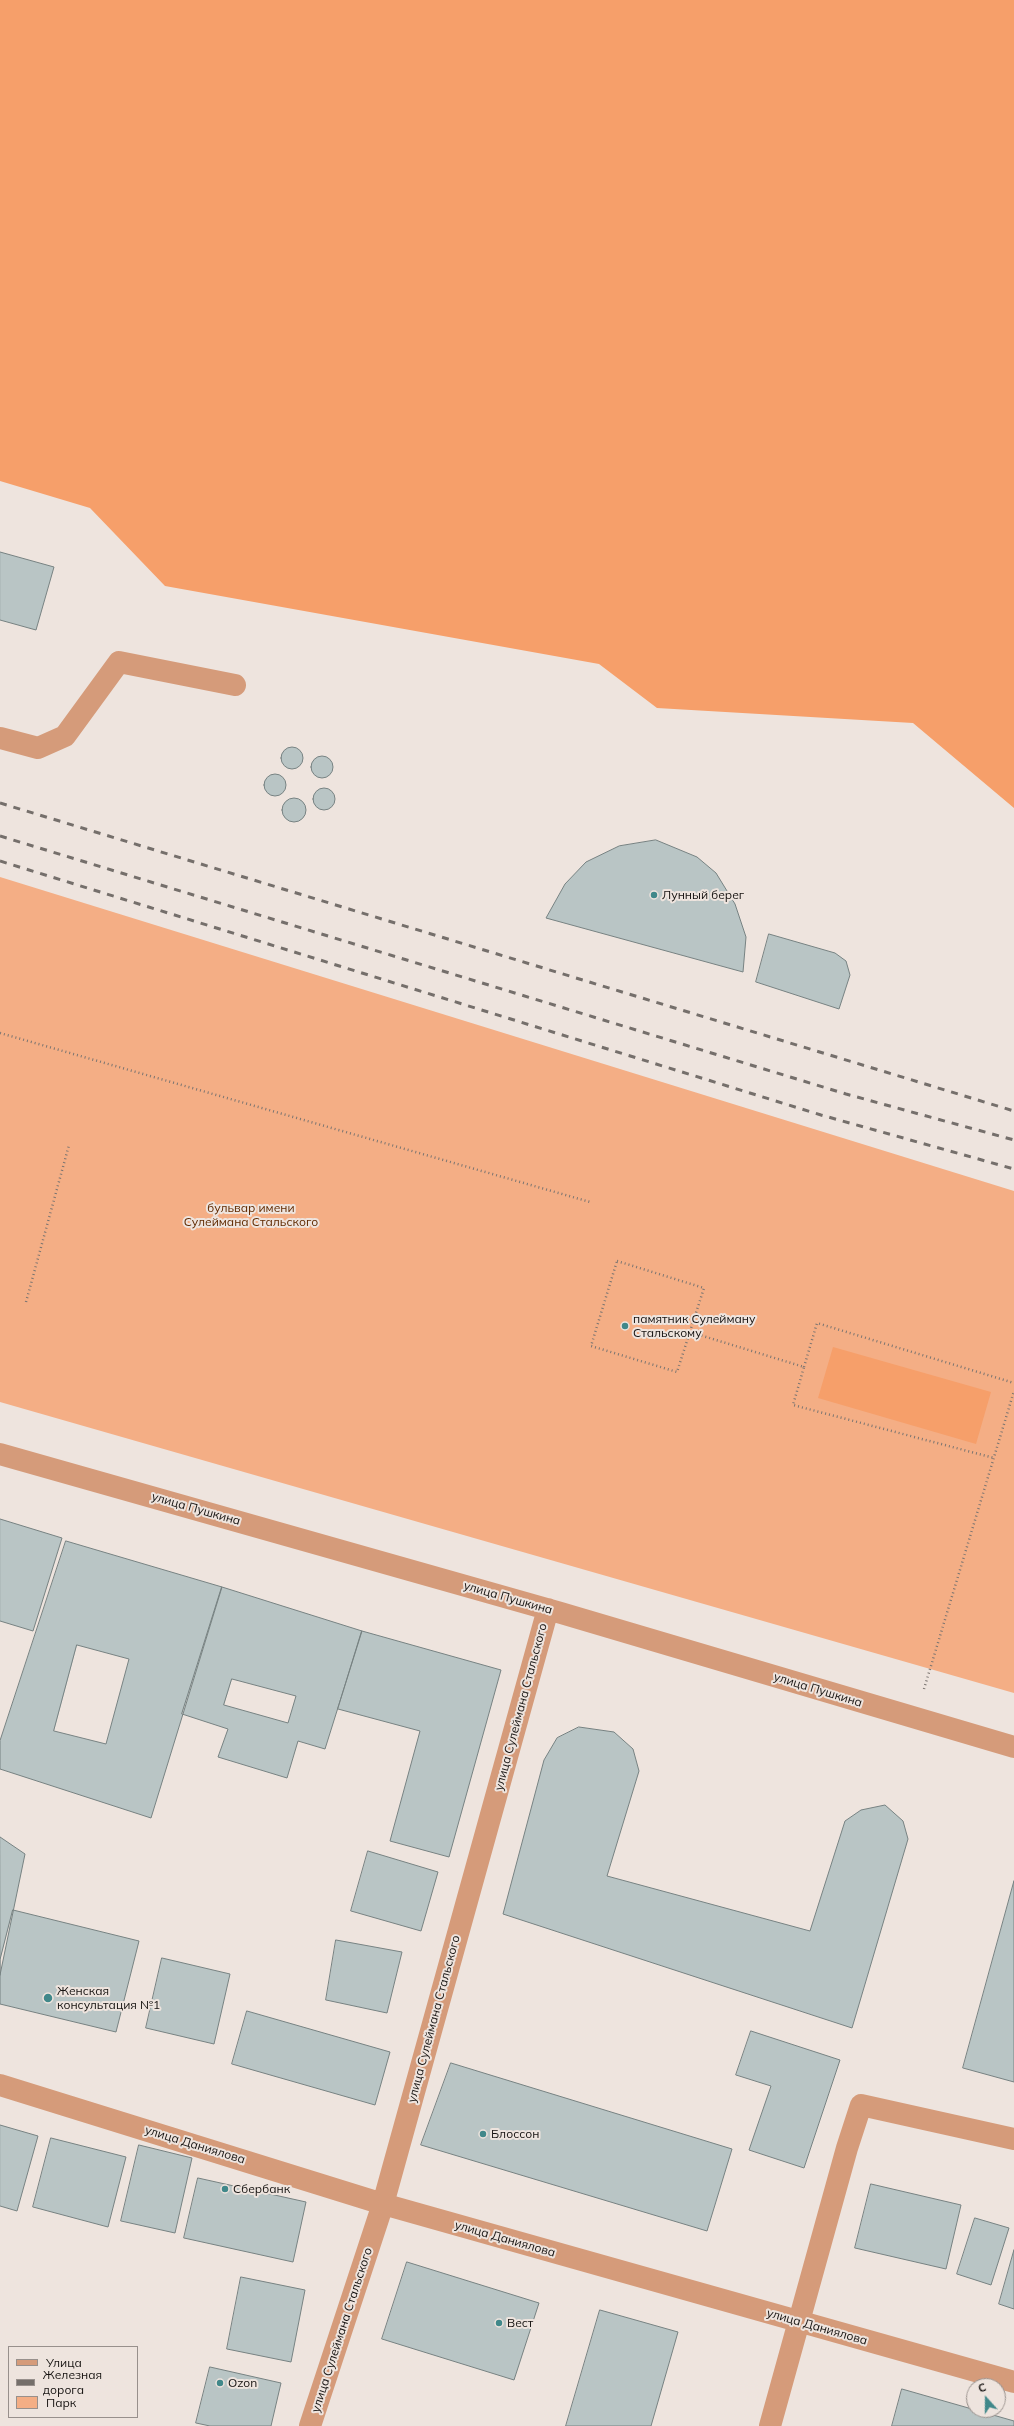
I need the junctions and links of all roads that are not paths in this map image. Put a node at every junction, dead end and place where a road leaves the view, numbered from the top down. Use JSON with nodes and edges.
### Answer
{"nodes":[{"id":1,"x":235,"y":685,"type":"dead end"},
{"id":2,"x":0,"y":738,"type":"edge"},
{"id":3,"x":0,"y":1454,"type":"edge"},
{"id":4,"x":548,"y":1609,"type":"junction"},
{"id":5,"x":1014,"y":1748,"type":"edge"},
{"id":6,"x":0,"y":2084,"type":"edge"},
{"id":7,"x":1014,"y":2139,"type":"edge"},
{"id":8,"x":384,"y":2204,"type":"junction"},
{"id":9,"x":799,"y":2322,"type":"junction"},
{"id":10,"x":1014,"y":2382,"type":"edge"},
{"id":11,"x":310,"y":2426,"type":"edge"},
{"id":12,"x":770,"y":2426,"type":"edge"}],
"edges":[{"from":1,"to":2,"type":"street"},
{"from":3,"to":4,"type":"street","name":"улица Пушкина"},
{"from":4,"to":5,"type":"street","name":"улица Пушкина"},
{"from":4,"to":8,"type":"street","name":"улица Сулеймана Стальского"},
{"from":6,"to":8,"type":"street","name":"улица Даниялова"},
{"from":7,"to":9,"type":"street"},
{"from":8,"to":9,"type":"street","name":"улица Даниялова"},
{"from":8,"to":11,"type":"street","name":"улица Сулеймана Стальского"},
{"from":9,"to":10,"type":"street","name":"улица Даниялова"},
{"from":9,"to":12,"type":"street"}]}
